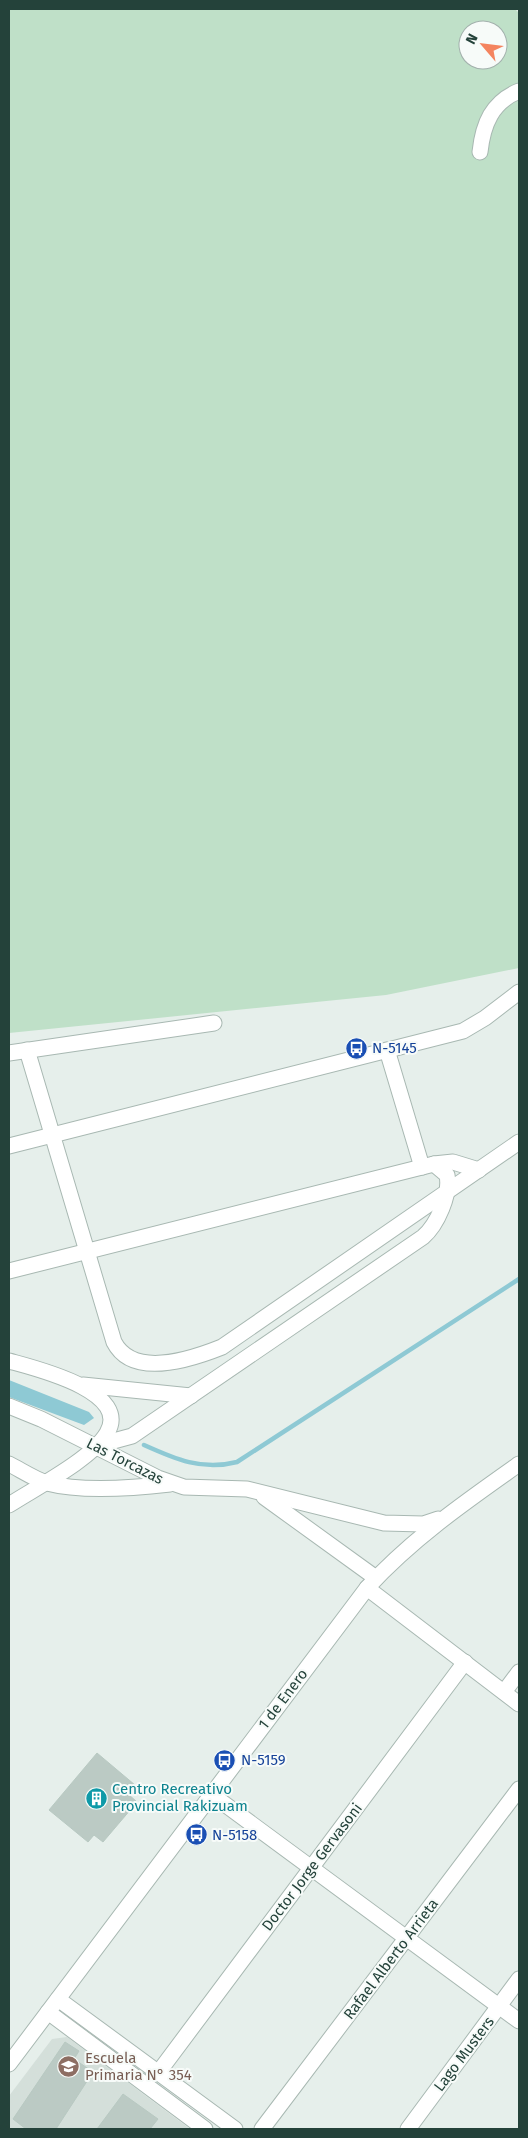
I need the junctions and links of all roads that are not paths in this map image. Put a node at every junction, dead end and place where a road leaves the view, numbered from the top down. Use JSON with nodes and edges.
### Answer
{"nodes":[{"id":1,"x":519,"y":90,"type":"edge"},
{"id":2,"x":480,"y":152,"type":"dead end"},
{"id":3,"x":519,"y":992,"type":"edge"},
{"id":4,"x":214,"y":1022,"type":"dead end"},
{"id":5,"x":27,"y":1050,"type":"junction"},
{"id":6,"x":387,"y":1050,"type":"junction"},
{"id":7,"x":9,"y":1053,"type":"edge"},
{"id":8,"x":53,"y":1134,"type":"junction"},
{"id":9,"x":519,"y":1142,"type":"edge"},
{"id":10,"x":9,"y":1146,"type":"edge"},
{"id":11,"x":428,"y":1165,"type":"junction"},
{"id":12,"x":479,"y":1170,"type":"junction"},
{"id":13,"x":446,"y":1192,"type":"junction"},
{"id":14,"x":87,"y":1251,"type":"junction"},
{"id":15,"x":9,"y":1271,"type":"edge"},
{"id":16,"x":9,"y":1361,"type":"edge"},
{"id":17,"x":78,"y":1385,"type":"junction"},
{"id":18,"x":191,"y":1396,"type":"junction"},
{"id":19,"x":9,"y":1406,"type":"edge"},
{"id":20,"x":95,"y":1446,"type":"junction"},
{"id":21,"x":9,"y":1464,"type":"edge"},
{"id":22,"x":519,"y":1464,"type":"edge"},
{"id":23,"x":45,"y":1482,"type":"junction"},
{"id":24,"x":171,"y":1484,"type":"junction"},
{"id":25,"x":247,"y":1489,"type":"junction"},
{"id":26,"x":9,"y":1505,"type":"edge"},
{"id":27,"x":444,"y":1517,"type":"junction"},
{"id":28,"x":372,"y":1583,"type":"junction"},
{"id":29,"x":465,"y":1662,"type":"junction"},
{"id":30,"x":519,"y":1672,"type":"edge"},
{"id":31,"x":504,"y":1692,"type":"junction"},
{"id":32,"x":519,"y":1704,"type":"edge"},
{"id":33,"x":519,"y":1789,"type":"edge"},
{"id":34,"x":212,"y":1794,"type":"junction"},
{"id":35,"x":311,"y":1868,"type":"junction"},
{"id":36,"x":406,"y":1938,"type":"junction"},
{"id":37,"x":519,"y":1979,"type":"edge"},
{"id":38,"x":58,"y":1999,"type":"junction"},
{"id":39,"x":499,"y":2006,"type":"junction"},
{"id":40,"x":48,"y":2012,"type":"junction"},
{"id":41,"x":519,"y":2021,"type":"edge"},
{"id":42,"x":9,"y":2064,"type":"edge"},
{"id":43,"x":158,"y":2073,"type":"junction"},
{"id":44,"x":204,"y":2129,"type":"edge"},
{"id":45,"x":235,"y":2129,"type":"edge"},
{"id":46,"x":262,"y":2129,"type":"edge"},
{"id":47,"x":408,"y":2129,"type":"edge"}],
"edges":[{"from":1,"to":2,"type":"street"},
{"from":3,"to":6,"type":"street"},
{"from":4,"to":5,"type":"street"},
{"from":5,"to":7,"type":"street"},
{"from":5,"to":8,"type":"street"},
{"from":6,"to":8,"type":"street"},
{"from":6,"to":11,"type":"street"},
{"from":8,"to":10,"type":"street"},
{"from":8,"to":14,"type":"street"},
{"from":9,"to":12,"type":"street"},
{"from":11,"to":12,"type":"street"},
{"from":11,"to":13,"type":"street"},
{"from":11,"to":14,"type":"street"},
{"from":12,"to":13,"type":"street"},
{"from":13,"to":14,"type":"street"},
{"from":13,"to":18,"type":"street"},
{"from":14,"to":15,"type":"street"},
{"from":16,"to":17,"type":"street"},
{"from":17,"to":18,"type":"street"},
{"from":17,"to":20,"type":"street"},
{"from":18,"to":20,"type":"street"},
{"from":19,"to":20,"type":"street","name":"Las Torcazas"},
{"from":20,"to":23,"type":"street"},
{"from":20,"to":24,"type":"street","name":"Las Torcazas"},
{"from":21,"to":23,"type":"street"},
{"from":22,"to":27,"type":"street","name":"1 de Enero"},
{"from":23,"to":24,"type":"street"},
{"from":23,"to":26,"type":"street"},
{"from":24,"to":25,"type":"street","name":"Las Torcazas"},
{"from":25,"to":27,"type":"street","name":"Las Torcazas"},
{"from":25,"to":28,"type":"street","name":"Las Torcazas"},
{"from":27,"to":28,"type":"street","name":"1 de Enero"},
{"from":28,"to":29,"type":"street","name":"Las Torcazas"},
{"from":28,"to":34,"type":"street","name":"1 de Enero"},
{"from":29,"to":31,"type":"street","name":"Las Torcazas"},
{"from":29,"to":35,"type":"street","name":"Doctor Jorge Gervasoni"},
{"from":30,"to":31,"type":"street"},
{"from":31,"to":32,"type":"street","name":"Las Torcazas"},
{"from":33,"to":36,"type":"street","name":"Rafael Alberto Arrieta"},
{"from":34,"to":35,"type":"street"},
{"from":34,"to":38,"type":"street","name":"1 de Enero"},
{"from":35,"to":36,"type":"street"},
{"from":35,"to":43,"type":"street","name":"Doctor Jorge Gervasoni"},
{"from":36,"to":39,"type":"street"},
{"from":36,"to":46,"type":"street","name":"Rafael Alberto Arrieta"},
{"from":37,"to":39,"type":"street","name":"Lago Musters"},
{"from":38,"to":40,"type":"street","name":"1 de Enero"},
{"from":38,"to":43,"type":"street"},
{"from":39,"to":41,"type":"street"},
{"from":39,"to":47,"type":"street","name":"Lago Musters"},
{"from":40,"to":42,"type":"street","name":"1 de Enero"},
{"from":40,"to":44,"type":"street"},
{"from":43,"to":45,"type":"street"}]}
